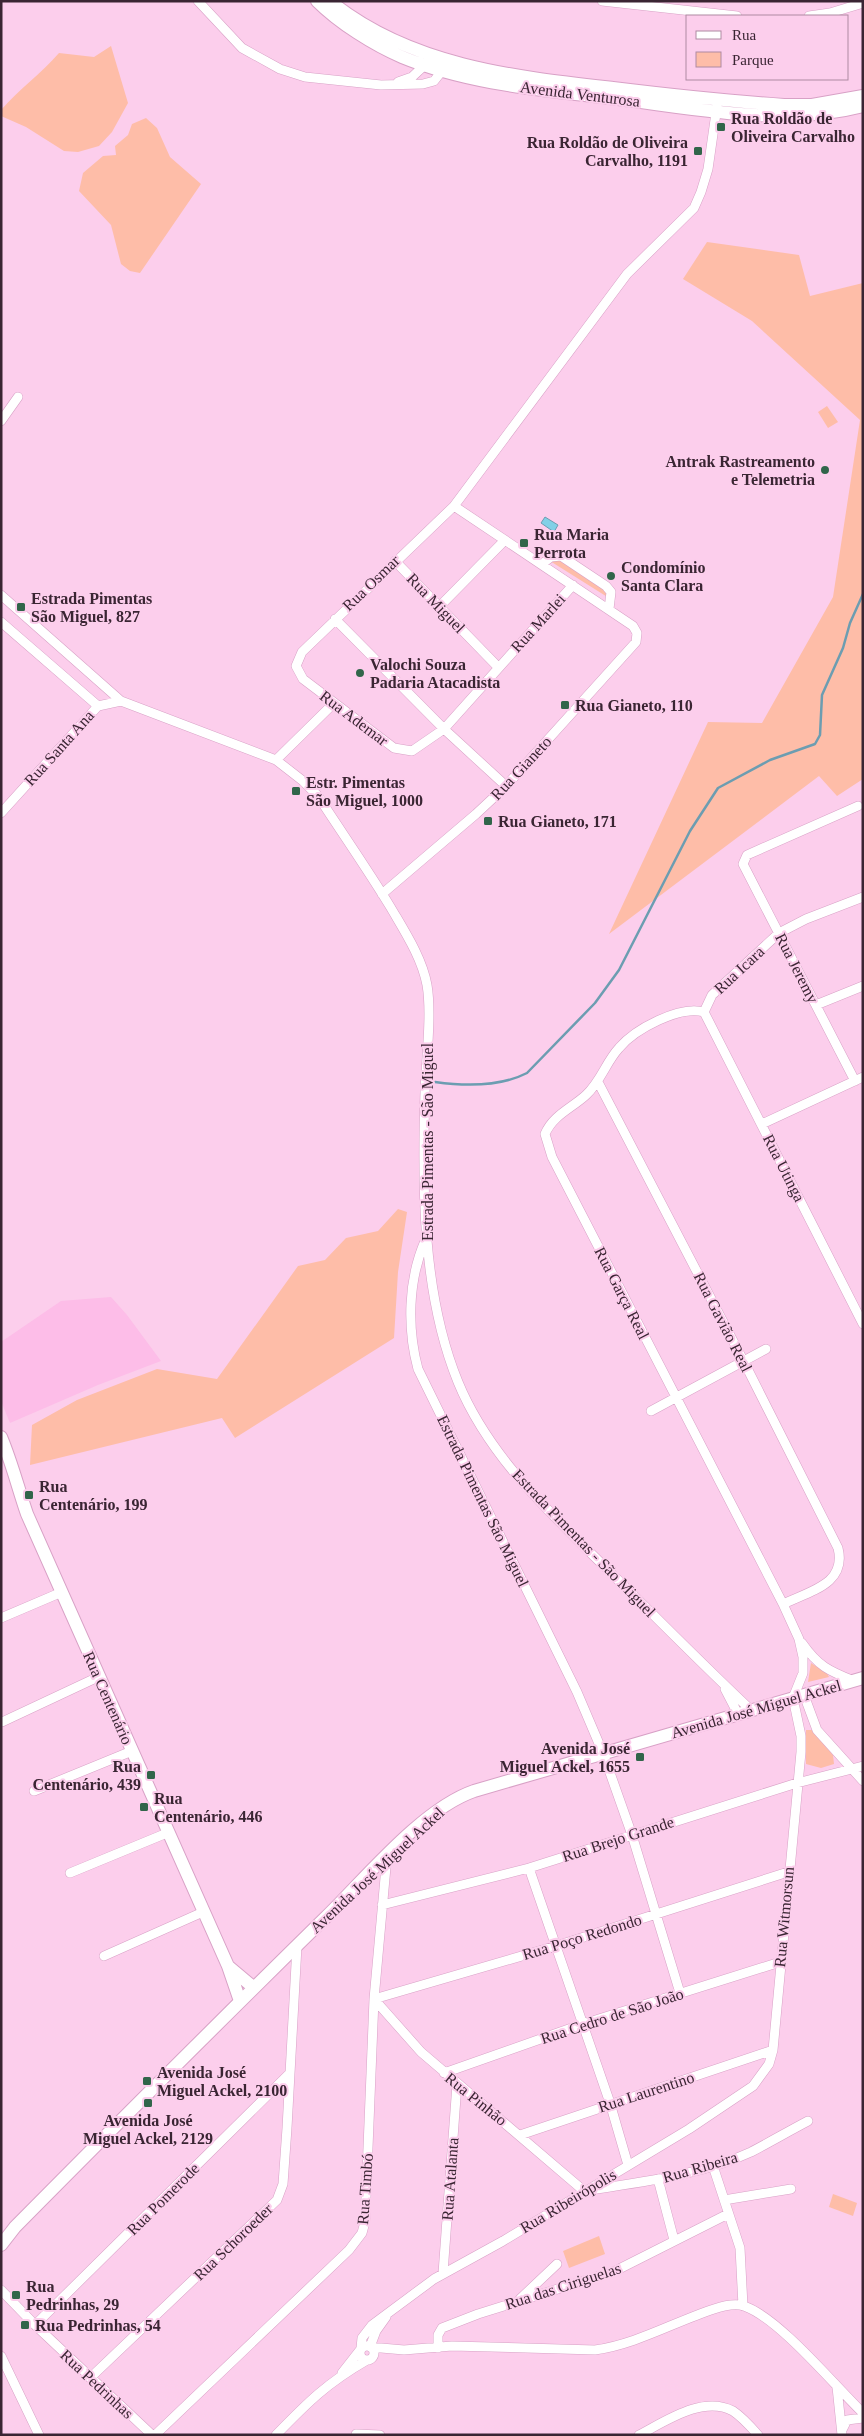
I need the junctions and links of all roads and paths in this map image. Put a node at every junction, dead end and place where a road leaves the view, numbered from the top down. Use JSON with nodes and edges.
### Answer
{"nodes":[{"id":1,"x":198,"y":1,"type":"edge"},
{"id":2,"x":317,"y":1,"type":"edge"},
{"id":3,"x":330,"y":1,"type":"edge"},
{"id":4,"x":602,"y":1,"type":"edge"},
{"id":5,"x":863,"y":3,"type":"edge"},
{"id":6,"x":727,"y":15,"type":"edge"},
{"id":7,"x":815,"y":15,"type":"edge"},
{"id":8,"x":429,"y":60,"type":"junction"},
{"id":9,"x":446,"y":65,"type":"junction"},
{"id":10,"x":390,"y":85,"type":"junction"},
{"id":11,"x":863,"y":96,"type":"edge"},
{"id":12,"x":717,"y":106,"type":"junction"},
{"id":13,"x":863,"y":106,"type":"edge"},
{"id":14,"x":18,"y":397,"type":"dead end"},
{"id":15,"x":1,"y":421,"type":"edge"},
{"id":16,"x":454,"y":506,"type":"junction"},
{"id":17,"x":505,"y":540,"type":"junction"},
{"id":18,"x":395,"y":561,"type":"junction"},
{"id":19,"x":542,"y":564,"type":"junction"},
{"id":20,"x":573,"y":585,"type":"junction"},
{"id":21,"x":1,"y":595,"type":"edge"},
{"id":22,"x":439,"y":608,"type":"junction"},
{"id":23,"x":609,"y":609,"type":"junction"},
{"id":24,"x":335,"y":619,"type":"junction"},
{"id":25,"x":1,"y":622,"type":"edge"},
{"id":26,"x":296,"y":666,"type":"joint"},
{"id":27,"x":498,"y":667,"type":"junction"},
{"id":28,"x":121,"y":701,"type":"junction"},
{"id":29,"x":334,"y":703,"type":"junction"},
{"id":30,"x":98,"y":706,"type":"junction"},
{"id":31,"x":444,"y":729,"type":"junction"},
{"id":32,"x":276,"y":760,"type":"junction"},
{"id":33,"x":506,"y":786,"type":"junction"},
{"id":34,"x":858,"y":806,"type":"dead end"},
{"id":35,"x":1,"y":813,"type":"edge"},
{"id":36,"x":382,"y":894,"type":"junction"},
{"id":37,"x":863,"y":897,"type":"edge"},
{"id":38,"x":780,"y":933,"type":"junction"},
{"id":39,"x":863,"y":986,"type":"edge"},
{"id":40,"x":816,"y":1005,"type":"junction"},
{"id":41,"x":704,"y":1012,"type":"junction"},
{"id":42,"x":859,"y":1079,"type":"edge"},
{"id":43,"x":598,"y":1082,"type":"junction"},
{"id":44,"x":762,"y":1124,"type":"junction"},
{"id":45,"x":425,"y":1240,"type":"junction"},
{"id":46,"x":863,"y":1324,"type":"edge"},
{"id":47,"x":766,"y":1349,"type":"dead end"},
{"id":48,"x":744,"y":1362,"type":"junction"},
{"id":49,"x":675,"y":1397,"type":"junction"},
{"id":50,"x":651,"y":1411,"type":"dead end"},
{"id":51,"x":1,"y":1437,"type":"edge"},
{"id":52,"x":1,"y":1461,"type":"edge"},
{"id":53,"x":17,"y":1484,"type":"junction"},
{"id":54,"x":62,"y":1592,"type":"junction"},
{"id":55,"x":783,"y":1604,"type":"junction"},
{"id":56,"x":1,"y":1618,"type":"edge"},
{"id":57,"x":799,"y":1639,"type":"junction"},
{"id":58,"x":98,"y":1677,"type":"junction"},
{"id":59,"x":858,"y":1679,"type":"edge"},
{"id":60,"x":723,"y":1684,"type":"junction"},
{"id":61,"x":798,"y":1696,"type":"junction"},
{"id":62,"x":752,"y":1711,"type":"junction"},
{"id":63,"x":738,"y":1714,"type":"junction"},
{"id":64,"x":2,"y":1722,"type":"edge"},
{"id":65,"x":814,"y":1724,"type":"junction"},
{"id":66,"x":800,"y":1728,"type":"junction"},
{"id":67,"x":132,"y":1752,"type":"junction"},
{"id":68,"x":604,"y":1753,"type":"junction"},
{"id":69,"x":863,"y":1766,"type":"edge"},
{"id":70,"x":852,"y":1769,"type":"junction"},
{"id":71,"x":863,"y":1781,"type":"edge"},
{"id":72,"x":797,"y":1783,"type":"junction"},
{"id":73,"x":34,"y":1791,"type":"dead end"},
{"id":74,"x":168,"y":1832,"type":"junction"},
{"id":75,"x":632,"y":1835,"type":"junction"},
{"id":76,"x":387,"y":1856,"type":"junction"},
{"id":77,"x":528,"y":1868,"type":"junction"},
{"id":78,"x":788,"y":1872,"type":"junction"},
{"id":79,"x":70,"y":1873,"type":"dead end"},
{"id":80,"x":382,"y":1905,"type":"junction"},
{"id":81,"x":203,"y":1912,"type":"junction"},
{"id":82,"x":656,"y":1914,"type":"junction"},
{"id":83,"x":297,"y":1946,"type":"junction"},
{"id":84,"x":556,"y":1946,"type":"junction"},
{"id":85,"x":104,"y":1956,"type":"dead end"},
{"id":86,"x":780,"y":1962,"type":"junction"},
{"id":87,"x":228,"y":1966,"type":"junction"},
{"id":88,"x":254,"y":1988,"type":"junction"},
{"id":89,"x":680,"y":1993,"type":"junction"},
{"id":90,"x":374,"y":2000,"type":"junction"},
{"id":91,"x":240,"y":2001,"type":"junction"},
{"id":92,"x":583,"y":2024,"type":"junction"},
{"id":93,"x":772,"y":2050,"type":"junction"},
{"id":94,"x":290,"y":2072,"type":"junction"},
{"id":95,"x":444,"y":2073,"type":"junction"},
{"id":96,"x":457,"y":2084,"type":"junction"},
{"id":97,"x":610,"y":2103,"type":"junction"},
{"id":98,"x":808,"y":2121,"type":"dead end"},
{"id":99,"x":520,"y":2135,"type":"junction"},
{"id":100,"x":628,"y":2165,"type":"junction"},
{"id":101,"x":713,"y":2166,"type":"junction"},
{"id":102,"x":658,"y":2179,"type":"junction"},
{"id":103,"x":791,"y":2189,"type":"dead end"},
{"id":104,"x":584,"y":2191,"type":"junction"},
{"id":105,"x":724,"y":2200,"type":"junction"},
{"id":106,"x":728,"y":2214,"type":"junction"},
{"id":107,"x":674,"y":2240,"type":"junction"},
{"id":108,"x":1,"y":2245,"type":"edge"},
{"id":109,"x":558,"y":2264,"type":"dead end"},
{"id":110,"x":443,"y":2274,"type":"junction"},
{"id":111,"x":3,"y":2294,"type":"edge"},
{"id":112,"x":518,"y":2301,"type":"junction"},
{"id":113,"x":743,"y":2306,"type":"junction"},
{"id":114,"x":35,"y":2325,"type":"junction"},
{"id":115,"x":438,"y":2348,"type":"junction"},
{"id":116,"x":364,"y":2349,"type":"junction"},
{"id":117,"x":404,"y":2350,"type":"junction"},
{"id":118,"x":1,"y":2356,"type":"edge"},
{"id":119,"x":370,"y":2359,"type":"junction"},
{"id":120,"x":338,"y":2377,"type":"junction"},
{"id":121,"x":90,"y":2378,"type":"junction"},
{"id":122,"x":837,"y":2388,"type":"junction"},
{"id":123,"x":863,"y":2413,"type":"edge"},
{"id":124,"x":863,"y":2418,"type":"edge"},
{"id":125,"x":842,"y":2433,"type":"edge"},
{"id":126,"x":356,"y":2434,"type":"edge"},
{"id":127,"x":39,"y":2435,"type":"edge"},
{"id":128,"x":153,"y":2435,"type":"edge"},
{"id":129,"x":276,"y":2435,"type":"edge"},
{"id":130,"x":380,"y":2435,"type":"edge"},
{"id":131,"x":640,"y":2435,"type":"edge"},
{"id":132,"x":758,"y":2435,"type":"edge"}],
"edges":[{"from":1,"to":10,"type":"street"},
{"from":2,"to":8,"type":"street","name":"Avenida Venturosa"},
{"from":3,"to":8,"type":"street","name":"Avenida Venturosa"},
{"from":4,"to":6,"type":"street"},
{"from":5,"to":7,"type":"street"},
{"from":8,"to":9,"type":"street","name":"Avenida Venturosa"},
{"from":8,"to":10,"type":"street"},
{"from":9,"to":10,"type":"street"},
{"from":9,"to":12,"type":"street","name":"Avenida Venturosa"},
{"from":11,"to":12,"type":"street","name":"Avenida Venturosa"},
{"from":12,"to":13,"type":"street","name":"Avenida Venturosa"},
{"from":12,"to":16,"type":"street"},
{"from":14,"to":15,"type":"street"},
{"from":16,"to":17,"type":"street"},
{"from":16,"to":18,"type":"street","name":"Rua Osmar"},
{"from":17,"to":19,"type":"street"},
{"from":17,"to":22,"type":"street"},
{"from":18,"to":22,"type":"street","name":"Rua Miguel"},
{"from":18,"to":24,"type":"street","name":"Rua Osmar"},
{"from":19,"to":20,"type":"street"},
{"from":19,"to":23,"type":"street"},
{"from":20,"to":23,"type":"street"},
{"from":20,"to":27,"type":"street","name":"Rua Marlei"},
{"from":21,"to":28,"type":"street"},
{"from":22,"to":27,"type":"street","name":"Rua Miguel"},
{"from":23,"to":33,"type":"street","name":"Rua Gianeto"},
{"from":24,"to":26,"type":"street","name":"Rua Osmar"},
{"from":24,"to":31,"type":"street"},
{"from":25,"to":30,"type":"street"},
{"from":26,"to":29,"type":"street","name":"Rua Ademar"},
{"from":27,"to":31,"type":"street","name":"Rua Marlei"},
{"from":28,"to":30,"type":"street"},
{"from":28,"to":32,"type":"street"},
{"from":29,"to":31,"type":"street","name":"Rua Ademar"},
{"from":29,"to":32,"type":"street"},
{"from":30,"to":35,"type":"street","name":"Rua Santa Ana"},
{"from":31,"to":33,"type":"street"},
{"from":32,"to":36,"type":"street"},
{"from":33,"to":36,"type":"street","name":"Rua Gianeto"},
{"from":34,"to":38,"type":"street","name":"Rua Jeremy"},
{"from":36,"to":45,"type":"street","name":"Estrada Pimentas - São Miguel"},
{"from":37,"to":38,"type":"street","name":"Rua Icara"},
{"from":38,"to":40,"type":"street","name":"Rua Jeremy"},
{"from":38,"to":41,"type":"street","name":"Rua Icara"},
{"from":39,"to":40,"type":"street"},
{"from":40,"to":42,"type":"street","name":"Rua Jeremy"},
{"from":41,"to":43,"type":"street","name":"Rua Garça Real"},
{"from":41,"to":44,"type":"street","name":"Rua Utinga"},
{"from":42,"to":44,"type":"street"},
{"from":43,"to":48,"type":"street","name":"Rua Gavião Real"},
{"from":43,"to":49,"type":"street","name":"Rua Garça Real"},
{"from":44,"to":46,"type":"street","name":"Rua Utinga"},
{"from":45,"to":60,"type":"street","name":"Estrada Pimentas - São Miguel"},
{"from":45,"to":68,"type":"street","name":"Estrada Pimentas São Miguel"},
{"from":47,"to":48,"type":"street"},
{"from":48,"to":49,"type":"street"},
{"from":48,"to":55,"type":"street","name":"Rua Gavião Real"},
{"from":49,"to":50,"type":"street"},
{"from":49,"to":55,"type":"street","name":"Rua Garça Real"},
{"from":51,"to":53,"type":"street","name":"Rua Centenário"},
{"from":52,"to":53,"type":"street","name":"Rua Centenário"},
{"from":53,"to":54,"type":"street","name":"Rua Centenário"},
{"from":54,"to":56,"type":"street"},
{"from":54,"to":58,"type":"street","name":"Rua Centenário"},
{"from":55,"to":57,"type":"street","name":"Rua Garça Real"},
{"from":57,"to":59,"type":"street"},
{"from":57,"to":61,"type":"street"},
{"from":58,"to":64,"type":"street"},
{"from":58,"to":67,"type":"street","name":"Rua Centenário"},
{"from":59,"to":61,"type":"street","name":"Avenida José Miguel Ackel"},
{"from":60,"to":62,"type":"street","name":"Estrada Pimentas - São Miguel"},
{"from":60,"to":63,"type":"street"},
{"from":61,"to":62,"type":"street","name":"Avenida José Miguel Ackel"},
{"from":61,"to":65,"type":"street"},
{"from":61,"to":66,"type":"street","name":"Rua Witmorsun"},
{"from":62,"to":63,"type":"street","name":"Avenida José Miguel Ackel"},
{"from":63,"to":68,"type":"street","name":"Avenida José Miguel Ackel"},
{"from":65,"to":66,"type":"street"},
{"from":65,"to":70,"type":"street"},
{"from":66,"to":72,"type":"street","name":"Rua Witmorsun"},
{"from":67,"to":73,"type":"street"},
{"from":67,"to":74,"type":"street","name":"Rua Centenário"},
{"from":68,"to":75,"type":"street","name":"Estrada Pimentas São Miguel"},
{"from":68,"to":76,"type":"street","name":"Avenida José Miguel Ackel"},
{"from":69,"to":70,"type":"street","name":"Rua Brejo Grande"},
{"from":70,"to":71,"type":"street"},
{"from":70,"to":72,"type":"street","name":"Rua Brejo Grande"},
{"from":72,"to":75,"type":"street","name":"Rua Brejo Grande"},
{"from":72,"to":78,"type":"street","name":"Rua Witmorsun"},
{"from":74,"to":79,"type":"street"},
{"from":74,"to":81,"type":"street","name":"Rua Centenário"},
{"from":75,"to":77,"type":"street","name":"Rua Brejo Grande"},
{"from":75,"to":82,"type":"street","name":"Estrada Pimentas São Miguel"},
{"from":76,"to":80,"type":"street","name":"Rua Timbó"},
{"from":76,"to":83,"type":"street","name":"Avenida José Miguel Ackel"},
{"from":77,"to":80,"type":"street","name":"Rua Brejo Grande"},
{"from":77,"to":84,"type":"street"},
{"from":78,"to":82,"type":"street","name":"Rua Poço Redondo"},
{"from":78,"to":86,"type":"street","name":"Rua Witmorsun"},
{"from":80,"to":90,"type":"street","name":"Rua Timbó"},
{"from":81,"to":85,"type":"street"},
{"from":81,"to":87,"type":"street","name":"Rua Centenário"},
{"from":82,"to":84,"type":"street","name":"Rua Poço Redondo"},
{"from":82,"to":89,"type":"street","name":"Estrada Pimentas São Miguel"},
{"from":83,"to":88,"type":"street","name":"Avenida José Miguel Ackel"},
{"from":83,"to":94,"type":"street","name":"Rua Schoroeder"},
{"from":84,"to":90,"type":"street","name":"Rua Poço Redondo"},
{"from":84,"to":92,"type":"street"},
{"from":86,"to":89,"type":"street","name":"Rua Cedro de São João"},
{"from":86,"to":93,"type":"street","name":"Rua Witmorsun"},
{"from":87,"to":88,"type":"street","name":"Rua Centenário"},
{"from":87,"to":91,"type":"street","name":"Rua Centenário"},
{"from":88,"to":91,"type":"street","name":"Avenida José Miguel Ackel"},
{"from":89,"to":92,"type":"street","name":"Rua Cedro de São João"},
{"from":90,"to":95,"type":"street","name":"Rua Pinhão"},
{"from":90,"to":128,"type":"street","name":"Rua Timbó"},
{"from":91,"to":108,"type":"street","name":"Avenida José Miguel Ackel"},
{"from":92,"to":95,"type":"street","name":"Rua Cedro de São João"},
{"from":92,"to":97,"type":"street"},
{"from":93,"to":97,"type":"street","name":"Rua Laurentino"},
{"from":93,"to":100,"type":"street","name":"Rua Ribeirópolis"},
{"from":94,"to":114,"type":"street","name":"Rua Pomerode"},
{"from":94,"to":121,"type":"street","name":"Rua Schoroeder"},
{"from":95,"to":96,"type":"street","name":"Rua Pinhão"},
{"from":96,"to":99,"type":"street","name":"Rua Pinhão"},
{"from":96,"to":110,"type":"street","name":"Rua Atalanta"},
{"from":97,"to":99,"type":"street","name":"Rua Laurentino"},
{"from":97,"to":100,"type":"street"},
{"from":98,"to":101,"type":"street","name":"Rua Ribeira"},
{"from":99,"to":104,"type":"street","name":"Rua Pinhão"},
{"from":100,"to":104,"type":"street","name":"Rua Ribeirópolis"},
{"from":101,"to":102,"type":"street","name":"Rua Ribeira"},
{"from":101,"to":105,"type":"street"},
{"from":102,"to":104,"type":"street","name":"Rua Ribeira"},
{"from":102,"to":107,"type":"street"},
{"from":103,"to":105,"type":"street"},
{"from":104,"to":110,"type":"street","name":"Rua Ribeirópolis"},
{"from":105,"to":106,"type":"street"},
{"from":106,"to":107,"type":"street","name":"Rua das Ciriguelas"},
{"from":106,"to":113,"type":"street"},
{"from":107,"to":112,"type":"street","name":"Rua das Ciriguelas"},
{"from":109,"to":112,"type":"street"},
{"from":110,"to":116,"type":"street","name":"Rua Ribeirópolis"},
{"from":111,"to":114,"type":"street","name":"Rua Pedrinhas"},
{"from":112,"to":115,"type":"street","name":"Rua das Ciriguelas"},
{"from":113,"to":115,"type":"street"},
{"from":113,"to":122,"type":"street"},
{"from":114,"to":121,"type":"street","name":"Rua Pedrinhas"},
{"from":115,"to":117,"type":"street"},
{"from":116,"to":117,"type":"street"},
{"from":116,"to":119,"type":"street"},
{"from":116,"to":119,"type":"street"},
{"from":116,"to":120,"type":"street"},
{"from":117,"to":119,"type":"street"},
{"from":118,"to":127,"type":"street"},
{"from":119,"to":120,"type":"street"},
{"from":120,"to":129,"type":"street"},
{"from":121,"to":128,"type":"street","name":"Rua Pedrinhas"},
{"from":122,"to":123,"type":"street"},
{"from":122,"to":125,"type":"street"},
{"from":124,"to":125,"type":"street"},
{"from":126,"to":130,"type":"street"},
{"from":131,"to":132,"type":"street"}]}
